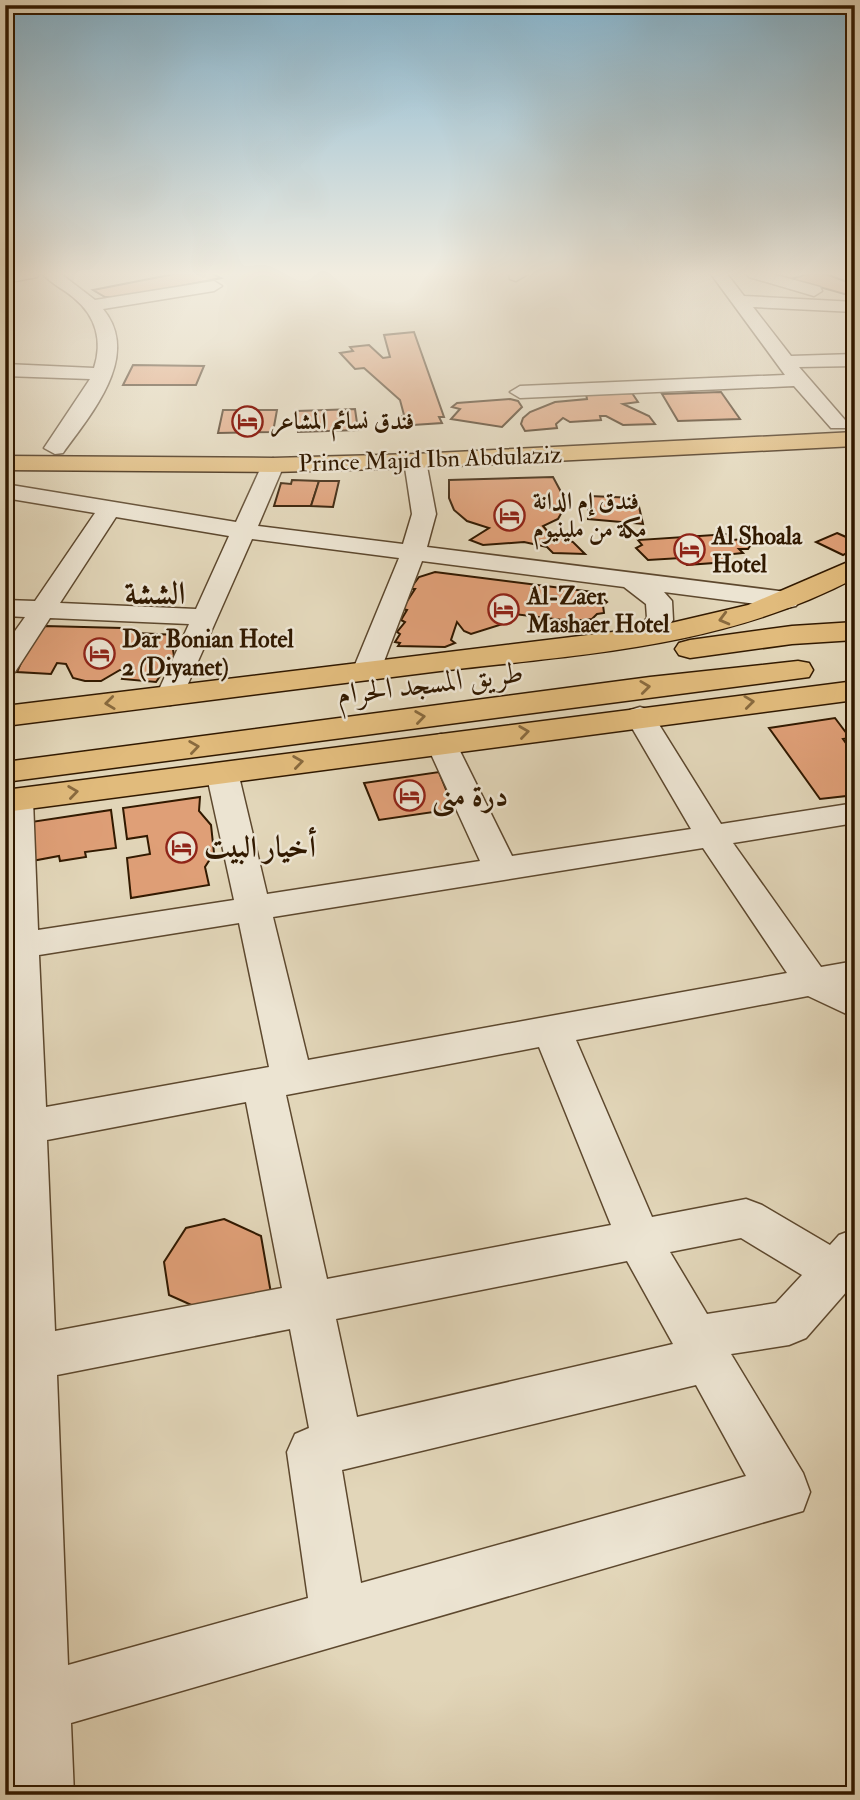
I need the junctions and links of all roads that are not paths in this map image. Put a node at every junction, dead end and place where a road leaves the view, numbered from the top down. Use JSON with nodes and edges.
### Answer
{"nodes":[{"id":1,"x":108,"y":358,"type":"edge"},
{"id":2,"x":783,"y":358,"type":"edge"},
{"id":3,"x":855,"y":360,"type":"edge"},
{"id":4,"x":786,"y":362,"type":"junction"},
{"id":5,"x":5,"y":370,"type":"edge"},
{"id":6,"x":103,"y":374,"type":"junction"},
{"id":7,"x":799,"y":380,"type":"junction"},
{"id":8,"x":520,"y":391,"type":"dead end"},
{"id":9,"x":846,"y":432,"type":"edge"},
{"id":10,"x":581,"y":444,"type":"junction"},
{"id":11,"x":5,"y":446,"type":"edge"},
{"id":12,"x":55,"y":448,"type":"junction"},
{"id":13,"x":415,"y":461,"type":"junction"},
{"id":14,"x":5,"y":463,"type":"edge"},
{"id":15,"x":273,"y":465,"type":"junction"},
{"id":16,"x":855,"y":465,"type":"edge"},
{"id":17,"x":5,"y":491,"type":"edge"},
{"id":18,"x":109,"y":510,"type":"junction"},
{"id":19,"x":244,"y":531,"type":"junction"},
{"id":20,"x":413,"y":553,"type":"junction"},
{"id":21,"x":855,"y":567,"type":"edge"},
{"id":22,"x":630,"y":579,"type":"junction"},
{"id":23,"x":787,"y":600,"type":"junction"},
{"id":24,"x":5,"y":608,"type":"edge"},
{"id":25,"x":45,"y":609,"type":"junction"},
{"id":26,"x":205,"y":617,"type":"junction"},
{"id":27,"x":855,"y":631,"type":"edge"},
{"id":28,"x":644,"y":637,"type":"junction"},
{"id":29,"x":5,"y":666,"type":"edge"},
{"id":30,"x":855,"y":667,"type":"edge"},
{"id":31,"x":366,"y":672,"type":"junction"},
{"id":32,"x":855,"y":690,"type":"edge"},
{"id":33,"x":190,"y":700,"type":"junction"},
{"id":34,"x":5,"y":716,"type":"edge"},
{"id":35,"x":640,"y":716,"type":"junction"},
{"id":36,"x":5,"y":737,"type":"edge"},
{"id":37,"x":441,"y":743,"type":"junction"},
{"id":38,"x":222,"y":772,"type":"junction"},
{"id":39,"x":9,"y":791,"type":"edge"},
{"id":40,"x":855,"y":813,"type":"edge"},
{"id":41,"x":711,"y":835,"type":"junction"},
{"id":42,"x":501,"y":869,"type":"junction"},
{"id":43,"x":253,"y":909,"type":"junction"},
{"id":44,"x":13,"y":946,"type":"edge"},
{"id":45,"x":855,"y":974,"type":"edge"},
{"id":46,"x":812,"y":982,"type":"junction"},
{"id":47,"x":855,"y":1004,"type":"edge"},
{"id":48,"x":552,"y":1030,"type":"junction"},
{"id":49,"x":278,"y":1080,"type":"junction"},
{"id":50,"x":15,"y":1129,"type":"edge"},
{"id":51,"x":638,"y":1238,"type":"junction"},
{"id":52,"x":844,"y":1260,"type":"edge"},
{"id":53,"x":309,"y":1303,"type":"junction"},
{"id":54,"x":701,"y":1349,"type":"junction"},
{"id":55,"x":18,"y":1361,"type":"edge"},
{"id":56,"x":338,"y":1446,"type":"junction"},
{"id":57,"x":338,"y":1619,"type":"junction"},
{"id":58,"x":23,"y":1708,"type":"edge"},
{"id":59,"x":43,"y":1795,"type":"edge"}],
"edges":[{"from":1,"to":6,"type":"street"},
{"from":2,"to":4,"type":"street"},
{"from":3,"to":4,"type":"street"},
{"from":4,"to":7,"type":"street"},
{"from":5,"to":6,"type":"street"},
{"from":6,"to":12,"type":"street"},
{"from":7,"to":8,"type":"street"},
{"from":7,"to":9,"type":"street"},
{"from":9,"to":10,"type":"main road","name":"Prince Majid Ibn Abdulaziz"},
{"from":9,"to":16,"type":"main road"},
{"from":10,"to":12,"type":"main road"},
{"from":10,"to":13,"type":"main road","name":"Prince Majid Ibn Abdulaziz"},
{"from":11,"to":12,"type":"main road"},
{"from":13,"to":15,"type":"main road","name":"Prince Majid Ibn Abdulaziz"},
{"from":13,"to":20,"type":"street"},
{"from":14,"to":15,"type":"main road","name":"Prince Majid Ibn Abdulaziz"},
{"from":15,"to":19,"type":"street"},
{"from":17,"to":18,"type":"street"},
{"from":18,"to":19,"type":"street"},
{"from":18,"to":25,"type":"street"},
{"from":19,"to":20,"type":"street"},
{"from":19,"to":26,"type":"street"},
{"from":20,"to":22,"type":"street"},
{"from":20,"to":31,"type":"street"},
{"from":21,"to":23,"type":"main road"},
{"from":22,"to":23,"type":"street"},
{"from":22,"to":28,"type":"street"},
{"from":23,"to":28,"type":"main road","one_way":true},
{"from":24,"to":25,"type":"street"},
{"from":25,"to":26,"type":"street"},
{"from":25,"to":29,"type":"street"},
{"from":26,"to":33,"type":"street"},
{"from":27,"to":33,"type":"main road","name":"طريق المسجد الحرام"},
{"from":28,"to":31,"type":"main road"},
{"from":39,"to":30,"type":"main road","name":"طريق المسجد الحرام","one_way":true},
{"from":31,"to":33,"type":"main road"},
{"from":35,"to":32,"type":"main road","one_way":true},
{"from":33,"to":34,"type":"main road","one_way":true},
{"from":33,"to":36,"type":"main road","name":"طريق المسجد الحرام"},
{"from":37,"to":35,"type":"main road","one_way":true},
{"from":35,"to":41,"type":"street"},
{"from":38,"to":37,"type":"main road","one_way":true},
{"from":37,"to":42,"type":"street"},
{"from":39,"to":38,"type":"main road","one_way":true},
{"from":38,"to":43,"type":"street"},
{"from":39,"to":44,"type":"street"},
{"from":40,"to":41,"type":"street"},
{"from":41,"to":42,"type":"street"},
{"from":41,"to":46,"type":"street"},
{"from":42,"to":43,"type":"street"},
{"from":43,"to":44,"type":"street"},
{"from":43,"to":49,"type":"street"},
{"from":44,"to":50,"type":"street"},
{"from":45,"to":46,"type":"street"},
{"from":46,"to":47,"type":"street"},
{"from":46,"to":48,"type":"street"},
{"from":48,"to":49,"type":"street"},
{"from":48,"to":51,"type":"street"},
{"from":49,"to":50,"type":"street"},
{"from":49,"to":53,"type":"street"},
{"from":50,"to":55,"type":"street"},
{"from":51,"to":52,"type":"street"},
{"from":51,"to":53,"type":"street"},
{"from":51,"to":54,"type":"street"},
{"from":52,"to":54,"type":"street"},
{"from":53,"to":55,"type":"street"},
{"from":53,"to":56,"type":"street"},
{"from":54,"to":56,"type":"street"},
{"from":54,"to":57,"type":"street"},
{"from":55,"to":58,"type":"street"},
{"from":56,"to":57,"type":"street"},
{"from":57,"to":58,"type":"street"},
{"from":58,"to":59,"type":"street"}]}
